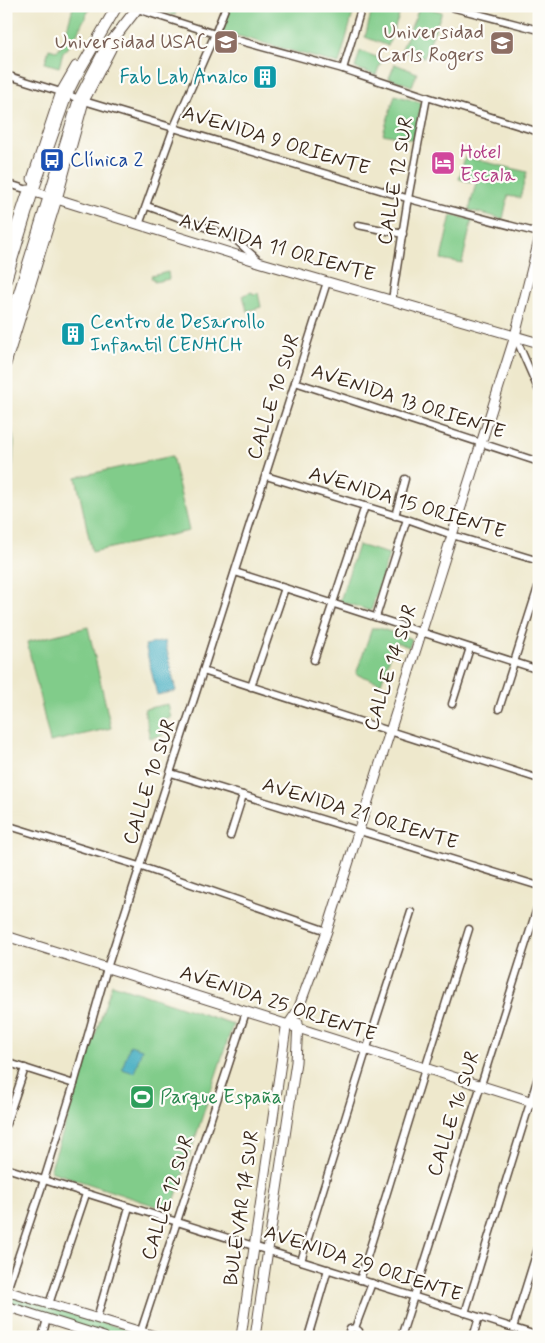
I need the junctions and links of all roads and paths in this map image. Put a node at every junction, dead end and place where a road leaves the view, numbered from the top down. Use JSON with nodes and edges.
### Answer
{"nodes":[{"id":1,"x":117,"y":6,"type":"edge"},
{"id":2,"x":226,"y":6,"type":"edge"},
{"id":3,"x":362,"y":6,"type":"edge"},
{"id":4,"x":447,"y":6,"type":"edge"},
{"id":5,"x":138,"y":8,"type":"edge"},
{"id":6,"x":457,"y":8,"type":"edge"},
{"id":7,"x":539,"y":30,"type":"edge"},
{"id":8,"x":216,"y":34,"type":"junction"},
{"id":9,"x":343,"y":69,"type":"junction"},
{"id":10,"x":6,"y":75,"type":"edge"},
{"id":11,"x":64,"y":93,"type":"junction"},
{"id":12,"x":427,"y":97,"type":"junction"},
{"id":13,"x":82,"y":100,"type":"junction"},
{"id":14,"x":174,"y":127,"type":"junction"},
{"id":15,"x":539,"y":132,"type":"edge"},
{"id":16,"x":6,"y":183,"type":"edge"},
{"id":17,"x":31,"y":191,"type":"junction"},
{"id":18,"x":53,"y":198,"type":"junction"},
{"id":19,"x":408,"y":198,"type":"junction"},
{"id":20,"x":146,"y":206,"type":"junction"},
{"id":21,"x":139,"y":225,"type":"junction"},
{"id":22,"x":358,"y":225,"type":"dead end"},
{"id":23,"x":539,"y":233,"type":"edge"},
{"id":24,"x":403,"y":234,"type":"junction"},
{"id":25,"x":9,"y":238,"type":"edge"},
{"id":26,"x":539,"y":240,"type":"edge"},
{"id":27,"x":6,"y":258,"type":"edge"},
{"id":28,"x":262,"y":263,"type":"junction"},
{"id":29,"x":6,"y":280,"type":"edge"},
{"id":30,"x":327,"y":282,"type":"junction"},
{"id":31,"x":392,"y":300,"type":"junction"},
{"id":32,"x":6,"y":335,"type":"edge"},
{"id":33,"x":515,"y":336,"type":"junction"},
{"id":34,"x":539,"y":343,"type":"edge"},
{"id":35,"x":6,"y":364,"type":"edge"},
{"id":36,"x":295,"y":382,"type":"junction"},
{"id":37,"x":539,"y":391,"type":"edge"},
{"id":38,"x":481,"y":442,"type":"junction"},
{"id":39,"x":539,"y":462,"type":"edge"},
{"id":40,"x":266,"y":476,"type":"junction"},
{"id":41,"x":405,"y":479,"type":"dead end"},
{"id":42,"x":365,"y":506,"type":"junction"},
{"id":43,"x":395,"y":516,"type":"junction"},
{"id":44,"x":407,"y":519,"type":"junction"},
{"id":45,"x":452,"y":536,"type":"junction"},
{"id":46,"x":539,"y":561,"type":"edge"},
{"id":47,"x":235,"y":572,"type":"junction"},
{"id":48,"x":539,"y":584,"type":"edge"},
{"id":49,"x":285,"y":588,"type":"junction"},
{"id":50,"x":333,"y":603,"type":"junction"},
{"id":51,"x":376,"y":617,"type":"junction"},
{"id":52,"x":421,"y":632,"type":"junction"},
{"id":53,"x":470,"y":648,"type":"junction"},
{"id":54,"x":314,"y":660,"type":"dead end"},
{"id":55,"x":514,"y":662,"type":"junction"},
{"id":56,"x":539,"y":670,"type":"edge"},
{"id":57,"x":203,"y":671,"type":"junction"},
{"id":58,"x":251,"y":686,"type":"junction"},
{"id":59,"x":452,"y":704,"type":"dead end"},
{"id":60,"x":499,"y":709,"type":"dead end"},
{"id":61,"x":390,"y":731,"type":"junction"},
{"id":62,"x":171,"y":773,"type":"junction"},
{"id":63,"x":539,"y":779,"type":"edge"},
{"id":64,"x":243,"y":795,"type":"junction"},
{"id":65,"x":6,"y":825,"type":"edge"},
{"id":66,"x":359,"y":830,"type":"junction"},
{"id":67,"x":230,"y":836,"type":"dead end"},
{"id":68,"x":140,"y":866,"type":"junction"},
{"id":69,"x":539,"y":886,"type":"edge"},
{"id":70,"x":539,"y":902,"type":"edge"},
{"id":71,"x":412,"y":912,"type":"dead end"},
{"id":72,"x":469,"y":929,"type":"dead end"},
{"id":73,"x":327,"y":931,"type":"junction"},
{"id":74,"x":8,"y":936,"type":"edge"},
{"id":75,"x":6,"y":947,"type":"edge"},
{"id":76,"x":107,"y":968,"type":"junction"},
{"id":77,"x":298,"y":1010,"type":"junction"},
{"id":78,"x":246,"y":1012,"type":"junction"},
{"id":79,"x":288,"y":1024,"type":"junction"},
{"id":80,"x":298,"y":1027,"type":"junction"},
{"id":81,"x":367,"y":1050,"type":"junction"},
{"id":82,"x":6,"y":1062,"type":"edge"},
{"id":83,"x":25,"y":1068,"type":"junction"},
{"id":84,"x":425,"y":1069,"type":"junction"},
{"id":85,"x":539,"y":1074,"type":"edge"},
{"id":86,"x":74,"y":1084,"type":"junction"},
{"id":87,"x":480,"y":1086,"type":"junction"},
{"id":88,"x":534,"y":1103,"type":"edge"},
{"id":89,"x":6,"y":1124,"type":"edge"},
{"id":90,"x":6,"y":1168,"type":"edge"},
{"id":91,"x":44,"y":1180,"type":"junction"},
{"id":92,"x":86,"y":1194,"type":"junction"},
{"id":93,"x":129,"y":1207,"type":"junction"},
{"id":94,"x":176,"y":1222,"type":"junction"},
{"id":95,"x":539,"y":1245,"type":"edge"},
{"id":96,"x":254,"y":1246,"type":"junction"},
{"id":97,"x":268,"y":1250,"type":"junction"},
{"id":98,"x":301,"y":1262,"type":"junction"},
{"id":99,"x":328,"y":1269,"type":"junction"},
{"id":100,"x":360,"y":1280,"type":"junction"},
{"id":101,"x":372,"y":1283,"type":"junction"},
{"id":102,"x":7,"y":1292,"type":"edge"},
{"id":103,"x":413,"y":1296,"type":"junction"},
{"id":104,"x":49,"y":1304,"type":"junction"},
{"id":105,"x":6,"y":1306,"type":"edge"},
{"id":106,"x":465,"y":1313,"type":"junction"},
{"id":107,"x":479,"y":1317,"type":"junction"},
{"id":108,"x":97,"y":1318,"type":"junction"},
{"id":109,"x":47,"y":1319,"type":"junction"},
{"id":110,"x":356,"y":1328,"type":"junction"},
{"id":111,"x":513,"y":1328,"type":"junction"},
{"id":112,"x":140,"y":1334,"type":"edge"},
{"id":113,"x":91,"y":1335,"type":"edge"},
{"id":114,"x":539,"y":1336,"type":"edge"},
{"id":115,"x":42,"y":1337,"type":"edge"},
{"id":116,"x":104,"y":1337,"type":"edge"},
{"id":117,"x":158,"y":1337,"type":"edge"},
{"id":118,"x":241,"y":1337,"type":"edge"},
{"id":119,"x":255,"y":1337,"type":"edge"},
{"id":120,"x":308,"y":1337,"type":"edge"},
{"id":121,"x":350,"y":1337,"type":"edge"},
{"id":122,"x":358,"y":1337,"type":"edge"},
{"id":123,"x":401,"y":1337,"type":"edge"},
{"id":124,"x":473,"y":1337,"type":"edge"}],
"edges":[{"from":1,"to":11,"type":"main road"},
{"from":2,"to":8,"type":"street"},
{"from":3,"to":9,"type":"street"},
{"from":4,"to":6,"type":"street"},
{"from":5,"to":8,"type":"street"},
{"from":5,"to":13,"type":"main road"},
{"from":6,"to":7,"type":"street"},
{"from":8,"to":9,"type":"street"},
{"from":8,"to":14,"type":"street"},
{"from":9,"to":12,"type":"street"},
{"from":10,"to":11,"type":"street","name":"AVENIDA 9 ORIENTE"},
{"from":11,"to":13,"type":"street","name":"AVENIDA 9 ORIENTE"},
{"from":11,"to":17,"type":"main road"},
{"from":12,"to":15,"type":"street"},
{"from":12,"to":19,"type":"street","name":"CALLE 12 SUR"},
{"from":13,"to":14,"type":"street","name":"AVENIDA 9 ORIENTE"},
{"from":13,"to":18,"type":"main road"},
{"from":14,"to":19,"type":"street","name":"AVENIDA 9 ORIENTE"},
{"from":14,"to":20,"type":"street"},
{"from":16,"to":17,"type":"street","name":"AVENIDA 11 ORIENTE"},
{"from":17,"to":18,"type":"main road","name":"AVENIDA 11 ORIENTE"},
{"from":17,"to":25,"type":"main road"},
{"from":17,"to":29,"type":"main road"},
{"from":18,"to":21,"type":"main road","name":"AVENIDA 11 ORIENTE"},
{"from":18,"to":32,"type":"main road"},
{"from":18,"to":35,"type":"main road"},
{"from":19,"to":23,"type":"street","name":"AVENIDA 9 ORIENTE"},
{"from":19,"to":24,"type":"street","name":"CALLE 12 SUR"},
{"from":20,"to":21,"type":"street"},
{"from":20,"to":28,"type":"street"},
{"from":21,"to":28,"type":"main road","name":"AVENIDA 11 ORIENTE"},
{"from":22,"to":24,"type":"street"},
{"from":24,"to":31,"type":"street","name":"CALLE 12 SUR"},
{"from":25,"to":27,"type":"main road"},
{"from":26,"to":33,"type":"main road","name":"CALLE 14 SUR"},
{"from":28,"to":30,"type":"main road","name":"AVENIDA 11 ORIENTE"},
{"from":30,"to":31,"type":"main road","name":"AVENIDA 11 ORIENTE"},
{"from":30,"to":36,"type":"street","name":"CALLE 10 SUR"},
{"from":31,"to":33,"type":"main road","name":"AVENIDA 11 ORIENTE"},
{"from":33,"to":34,"type":"main road","name":"AVENIDA 11 ORIENTE"},
{"from":33,"to":37,"type":"street"},
{"from":33,"to":38,"type":"main road","name":"CALLE 14 SUR"},
{"from":36,"to":38,"type":"street","name":"AVENIDA 13 ORIENTE"},
{"from":36,"to":40,"type":"street","name":"CALLE 10 SUR"},
{"from":38,"to":39,"type":"street","name":"AVENIDA 13 ORIENTE"},
{"from":38,"to":45,"type":"main road","name":"CALLE 14 SUR"},
{"from":40,"to":42,"type":"street","name":"AVENIDA 15 ORIENTE"},
{"from":40,"to":47,"type":"street","name":"CALLE 10 SUR"},
{"from":41,"to":43,"type":"street"},
{"from":42,"to":43,"type":"street","name":"AVENIDA 15 ORIENTE"},
{"from":42,"to":50,"type":"street"},
{"from":43,"to":44,"type":"street","name":"AVENIDA 15 ORIENTE"},
{"from":44,"to":45,"type":"street","name":"AVENIDA 15 ORIENTE"},
{"from":44,"to":51,"type":"street"},
{"from":45,"to":46,"type":"street","name":"AVENIDA 15 ORIENTE"},
{"from":45,"to":52,"type":"main road","name":"CALLE 14 SUR"},
{"from":47,"to":49,"type":"street"},
{"from":47,"to":57,"type":"street","name":"CALLE 10 SUR"},
{"from":48,"to":55,"type":"street"},
{"from":49,"to":50,"type":"street"},
{"from":49,"to":58,"type":"street"},
{"from":50,"to":51,"type":"street"},
{"from":50,"to":54,"type":"street"},
{"from":51,"to":52,"type":"street"},
{"from":52,"to":53,"type":"street"},
{"from":52,"to":61,"type":"main road","name":"CALLE 14 SUR"},
{"from":53,"to":55,"type":"street"},
{"from":53,"to":59,"type":"street"},
{"from":55,"to":56,"type":"street"},
{"from":55,"to":60,"type":"street"},
{"from":57,"to":58,"type":"street"},
{"from":57,"to":62,"type":"street","name":"CALLE 10 SUR"},
{"from":58,"to":61,"type":"street"},
{"from":61,"to":63,"type":"street"},
{"from":61,"to":66,"type":"main road","name":"CALLE 14 SUR"},
{"from":62,"to":64,"type":"street","name":"AVENIDA 21 ORIENTE"},
{"from":62,"to":68,"type":"street","name":"CALLE 10 SUR"},
{"from":64,"to":66,"type":"street","name":"AVENIDA 21 ORIENTE"},
{"from":64,"to":67,"type":"street"},
{"from":65,"to":68,"type":"street"},
{"from":66,"to":69,"type":"street","name":"AVENIDA 21 ORIENTE"},
{"from":66,"to":73,"type":"main road","name":"CALLE 14 SUR"},
{"from":68,"to":73,"type":"street"},
{"from":68,"to":76,"type":"street","name":"CALLE 10 SUR"},
{"from":70,"to":87,"type":"street","name":"CALLE 16 SUR"},
{"from":71,"to":81,"type":"street"},
{"from":72,"to":84,"type":"street"},
{"from":73,"to":77,"type":"main road","name":"CALLE 14 SUR"},
{"from":74,"to":75,"type":"street"},
{"from":74,"to":76,"type":"main road","name":"AVENIDA 25 ORIENTE"},
{"from":76,"to":78,"type":"main road","name":"AVENIDA 25 ORIENTE"},
{"from":76,"to":86,"type":"street","name":"CALLE 10 SUR"},
{"from":77,"to":79,"type":"main road","name":"CALLE 14 SUR"},
{"from":77,"to":80,"type":"main road","name":"CALLE 14 SUR"},
{"from":78,"to":79,"type":"main road","name":"AVENIDA 25 ORIENTE"},
{"from":78,"to":94,"type":"street","name":"CALLE 12 SUR"},
{"from":79,"to":80,"type":"main road","name":"AVENIDA 25 ORIENTE"},
{"from":79,"to":96,"type":"main road","name":"BULEVAR 14 SUR"},
{"from":80,"to":81,"type":"main road","name":"AVENIDA 25 ORIENTE"},
{"from":80,"to":97,"type":"main road","name":"BULEVAR 14 SUR"},
{"from":81,"to":84,"type":"main road","name":"AVENIDA 25 ORIENTE"},
{"from":81,"to":98,"type":"street"},
{"from":82,"to":83,"type":"street"},
{"from":83,"to":86,"type":"street"},
{"from":83,"to":89,"type":"street"},
{"from":84,"to":87,"type":"main road","name":"AVENIDA 25 ORIENTE"},
{"from":84,"to":100,"type":"street"},
{"from":85,"to":88,"type":"street"},
{"from":86,"to":91,"type":"street","name":"CALLE 10 SUR"},
{"from":87,"to":88,"type":"main road","name":"AVENIDA 25 ORIENTE"},
{"from":87,"to":103,"type":"street","name":"CALLE 16 SUR"},
{"from":88,"to":106,"type":"street"},
{"from":90,"to":91,"type":"street","name":"AVENIDA 29 ORIENTE"},
{"from":91,"to":92,"type":"street","name":"AVENIDA 29 ORIENTE"},
{"from":91,"to":102,"type":"street","name":"CALLE 10 SUR"},
{"from":92,"to":93,"type":"street","name":"AVENIDA 29 ORIENTE"},
{"from":92,"to":104,"type":"street"},
{"from":93,"to":94,"type":"street","name":"AVENIDA 29 ORIENTE"},
{"from":93,"to":108,"type":"street"},
{"from":94,"to":96,"type":"street","name":"AVENIDA 29 ORIENTE"},
{"from":94,"to":112,"type":"street","name":"CALLE 12 SUR"},
{"from":95,"to":111,"type":"street"},
{"from":96,"to":97,"type":"street","name":"AVENIDA 29 ORIENTE"},
{"from":96,"to":118,"type":"main road","name":"BULEVAR 14 SUR"},
{"from":97,"to":98,"type":"street","name":"AVENIDA 29 ORIENTE"},
{"from":97,"to":119,"type":"main road","name":"BULEVAR 14 SUR"},
{"from":98,"to":99,"type":"street","name":"AVENIDA 29 ORIENTE"},
{"from":99,"to":100,"type":"street","name":"AVENIDA 29 ORIENTE"},
{"from":99,"to":120,"type":"street"},
{"from":100,"to":101,"type":"street","name":"AVENIDA 29 ORIENTE"},
{"from":101,"to":103,"type":"street","name":"AVENIDA 29 ORIENTE"},
{"from":101,"to":110,"type":"street"},
{"from":102,"to":104,"type":"main road"},
{"from":103,"to":106,"type":"street","name":"AVENIDA 29 ORIENTE"},
{"from":103,"to":123,"type":"street","name":"CALLE 16 SUR"},
{"from":104,"to":108,"type":"main road"},
{"from":105,"to":109,"type":"main road"},
{"from":106,"to":107,"type":"street","name":"AVENIDA 29 ORIENTE"},
{"from":107,"to":111,"type":"street","name":"AVENIDA 29 ORIENTE"},
{"from":107,"to":124,"type":"street"},
{"from":108,"to":112,"type":"main road"},
{"from":109,"to":113,"type":"main road"},
{"from":109,"to":115,"type":"street"},
{"from":110,"to":121,"type":"street"},
{"from":110,"to":122,"type":"street"},
{"from":111,"to":114,"type":"street","name":"AVENIDA 29 ORIENTE"},
{"from":112,"to":117,"type":"main road"},
{"from":113,"to":116,"type":"main road"}]}
